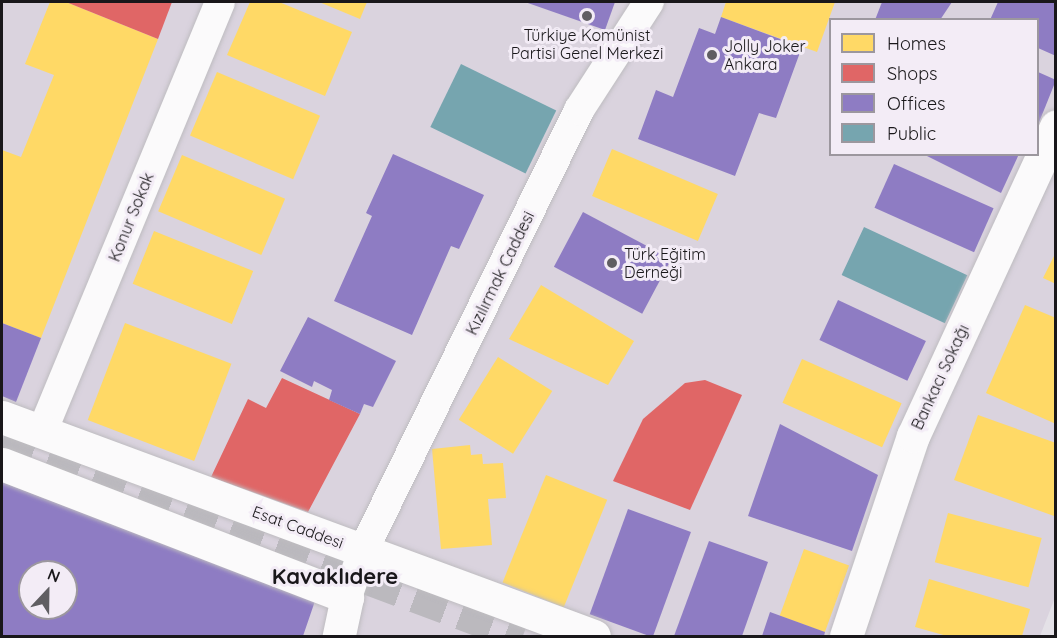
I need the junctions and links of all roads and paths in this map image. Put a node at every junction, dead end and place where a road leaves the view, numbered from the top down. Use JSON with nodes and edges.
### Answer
{"nodes":[{"id":1,"x":220,"y":2,"type":"edge"},
{"id":2,"x":649,"y":2,"type":"edge"},
{"id":3,"x":1056,"y":126,"type":"edge"},
{"id":4,"x":2,"y":417,"type":"edge"},
{"id":5,"x":42,"y":432,"type":"junction"},
{"id":6,"x":2,"y":464,"type":"edge"},
{"id":7,"x":363,"y":551,"type":"junction"},
{"id":8,"x":347,"y":597,"type":"junction"},
{"id":9,"x":339,"y":636,"type":"edge"},
{"id":10,"x":594,"y":636,"type":"edge"},
{"id":11,"x":846,"y":636,"type":"edge"}],
"edges":[{"from":1,"to":5,"type":"street","name":"Konur Sokak"},
{"from":2,"to":7,"type":"street","name":"Kızılırmak Caddesi"},
{"from":3,"to":11,"type":"street","name":"Bankacı Sokağı"},
{"from":4,"to":5,"type":"street","name":"Esat Caddesi"},
{"from":5,"to":7,"type":"street","name":"Esat Caddesi"},
{"from":6,"to":8,"type":"street"},
{"from":7,"to":8,"type":"street","name":"Kızılırmak Caddesi"},
{"from":7,"to":10,"type":"street","name":"Esat Caddesi"},
{"from":8,"to":9,"type":"street"}]}
